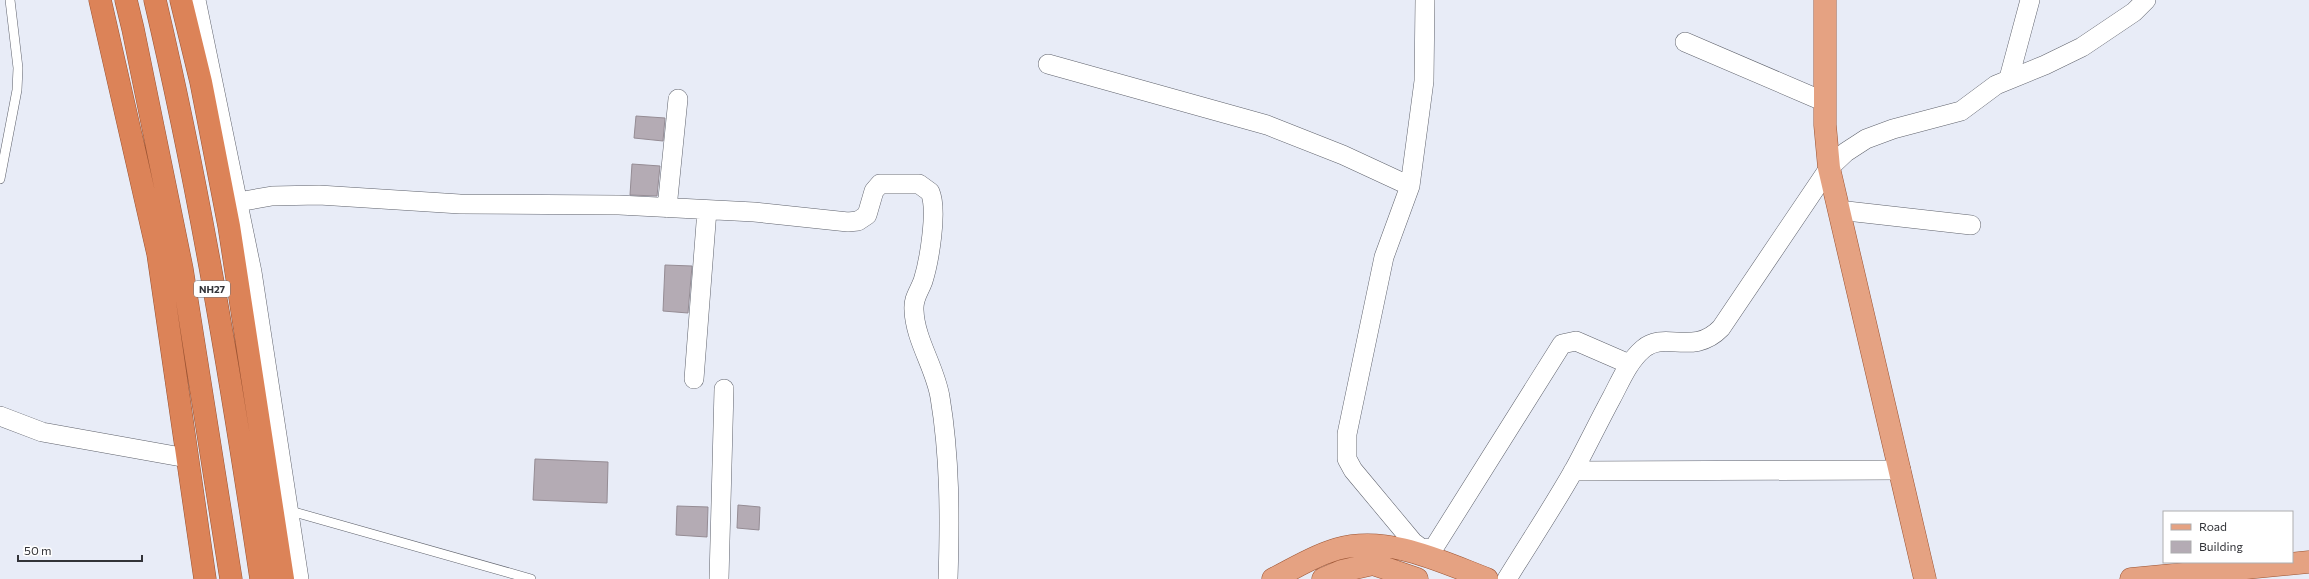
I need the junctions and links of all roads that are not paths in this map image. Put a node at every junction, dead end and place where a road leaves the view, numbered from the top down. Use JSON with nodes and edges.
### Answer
{"nodes":[{"id":1,"x":10,"y":0,"type":"edge"},
{"id":2,"x":100,"y":0,"type":"edge"},
{"id":3,"x":126,"y":0,"type":"edge"},
{"id":4,"x":155,"y":0,"type":"edge"},
{"id":5,"x":181,"y":0,"type":"edge"},
{"id":6,"x":196,"y":0,"type":"edge"},
{"id":7,"x":1425,"y":0,"type":"edge"},
{"id":8,"x":1825,"y":0,"type":"edge"},
{"id":9,"x":2030,"y":0,"type":"edge"},
{"id":10,"x":2146,"y":0,"type":"edge"},
{"id":11,"x":1685,"y":42,"type":"dead end"},
{"id":12,"x":1048,"y":64,"type":"dead end"},
{"id":13,"x":2009,"y":78,"type":"junction"},
{"id":14,"x":678,"y":100,"type":"dead end"},
{"id":15,"x":1825,"y":102,"type":"junction"},
{"id":16,"x":1829,"y":168,"type":"junction"},
{"id":17,"x":0,"y":178,"type":"edge"},
{"id":18,"x":1410,"y":186,"type":"junction"},
{"id":19,"x":238,"y":202,"type":"junction"},
{"id":20,"x":667,"y":208,"type":"junction"},
{"id":21,"x":708,"y":210,"type":"junction"},
{"id":22,"x":1838,"y":210,"type":"junction"},
{"id":23,"x":1971,"y":225,"type":"dead end"},
{"id":24,"x":1629,"y":364,"type":"junction"},
{"id":25,"x":694,"y":379,"type":"dead end"},
{"id":26,"x":724,"y":389,"type":"dead end"},
{"id":27,"x":0,"y":416,"type":"edge"},
{"id":28,"x":187,"y":458,"type":"junction"},
{"id":29,"x":1901,"y":470,"type":"junction"},
{"id":30,"x":1573,"y":471,"type":"junction"},
{"id":31,"x":287,"y":510,"type":"junction"},
{"id":32,"x":2309,"y":562,"type":"edge"},
{"id":33,"x":205,"y":579,"type":"edge"},
{"id":34,"x":232,"y":579,"type":"edge"},
{"id":35,"x":261,"y":579,"type":"edge"},
{"id":36,"x":283,"y":579,"type":"edge"},
{"id":37,"x":299,"y":579,"type":"edge"},
{"id":38,"x":531,"y":579,"type":"edge"},
{"id":39,"x":719,"y":579,"type":"edge"},
{"id":40,"x":948,"y":579,"type":"edge"},
{"id":41,"x":1273,"y":579,"type":"edge"},
{"id":42,"x":1323,"y":579,"type":"edge"},
{"id":43,"x":1417,"y":579,"type":"edge"},
{"id":44,"x":1487,"y":579,"type":"edge"},
{"id":45,"x":1507,"y":579,"type":"edge"},
{"id":46,"x":1925,"y":579,"type":"edge"},
{"id":47,"x":1932,"y":579,"type":"edge"},
{"id":48,"x":1937,"y":579,"type":"edge"},
{"id":49,"x":2131,"y":579,"type":"edge"}],
"edges":[{"from":1,"to":17,"type":"lane"},
{"from":2,"to":28,"type":"highway"},
{"from":3,"to":34,"type":"highway","number":"NH27"},
{"from":4,"to":35,"type":"highway","number":"NH27"},
{"from":5,"to":36,"type":"highway"},
{"from":6,"to":19,"type":"street"},
{"from":7,"to":18,"type":"street"},
{"from":8,"to":15,"type":"main road"},
{"from":9,"to":13,"type":"street"},
{"from":10,"to":13,"type":"street"},
{"from":11,"to":15,"type":"street"},
{"from":12,"to":18,"type":"street"},
{"from":13,"to":16,"type":"street"},
{"from":14,"to":20,"type":"street"},
{"from":15,"to":16,"type":"main road"},
{"from":16,"to":22,"type":"main road"},
{"from":16,"to":24,"type":"street"},
{"from":18,"to":24,"type":"street"},
{"from":19,"to":20,"type":"street"},
{"from":19,"to":31,"type":"street"},
{"from":20,"to":21,"type":"street"},
{"from":21,"to":25,"type":"street"},
{"from":21,"to":40,"type":"street"},
{"from":22,"to":23,"type":"street"},
{"from":22,"to":29,"type":"main road"},
{"from":24,"to":30,"type":"street"},
{"from":26,"to":39,"type":"street"},
{"from":27,"to":28,"type":"street"},
{"from":28,"to":33,"type":"highway"},
{"from":29,"to":30,"type":"street"},
{"from":29,"to":46,"type":"main road"},
{"from":30,"to":45,"type":"street"},
{"from":31,"to":37,"type":"street"},
{"from":31,"to":38,"type":"lane"},
{"from":32,"to":49,"type":"main road"},
{"from":41,"to":44,"type":"main road"},
{"from":42,"to":43,"type":"main road"},
{"from":47,"to":48,"type":"main road"}]}
